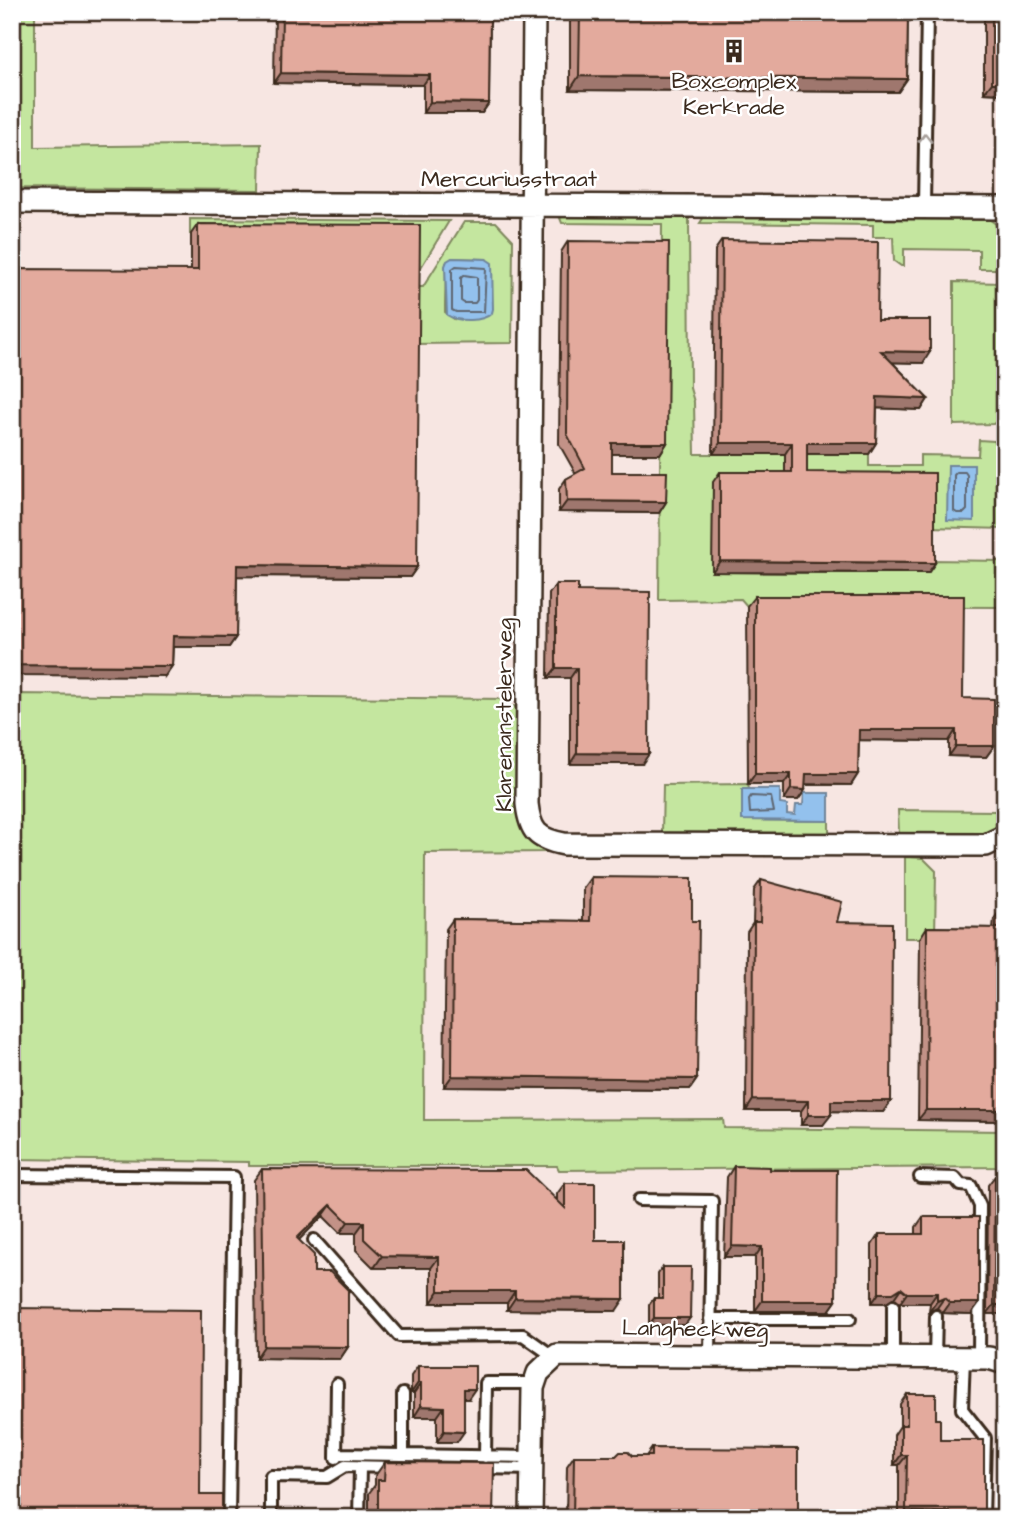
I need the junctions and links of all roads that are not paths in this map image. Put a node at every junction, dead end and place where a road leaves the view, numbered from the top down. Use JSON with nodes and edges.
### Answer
{"nodes":[{"id":1,"x":534,"y":12,"type":"edge"},
{"id":2,"x":927,"y":12,"type":"edge"},
{"id":3,"x":12,"y":202,"type":"edge"},
{"id":4,"x":532,"y":205,"type":"junction"},
{"id":5,"x":924,"y":206,"type":"junction"},
{"id":6,"x":1005,"y":208,"type":"edge"},
{"id":7,"x":1005,"y":836,"type":"edge"},
{"id":8,"x":12,"y":1175,"type":"edge"},
{"id":9,"x":920,"y":1177,"type":"dead end"},
{"id":10,"x":639,"y":1200,"type":"dead end"},
{"id":11,"x":314,"y":1240,"type":"edge"},
{"id":12,"x":893,"y":1306,"type":"edge"},
{"id":13,"x":936,"y":1316,"type":"edge"},
{"id":14,"x":710,"y":1320,"type":"junction"},
{"id":15,"x":850,"y":1320,"type":"dead end"},
{"id":16,"x":710,"y":1355,"type":"junction"},
{"id":17,"x":554,"y":1357,"type":"junction"},
{"id":18,"x":893,"y":1357,"type":"junction"},
{"id":19,"x":935,"y":1357,"type":"junction"},
{"id":20,"x":972,"y":1358,"type":"junction"},
{"id":21,"x":1005,"y":1363,"type":"edge"},
{"id":22,"x":337,"y":1384,"type":"dead end"},
{"id":23,"x":534,"y":1384,"type":"junction"},
{"id":24,"x":403,"y":1394,"type":"dead end"},
{"id":25,"x":336,"y":1454,"type":"junction"},
{"id":26,"x":403,"y":1455,"type":"junction"},
{"id":27,"x":485,"y":1457,"type":"junction"},
{"id":28,"x":532,"y":1463,"type":"junction"},
{"id":29,"x":360,"y":1467,"type":"junction"},
{"id":30,"x":401,"y":1467,"type":"edge"},
{"id":31,"x":470,"y":1468,"type":"edge"},
{"id":32,"x":336,"y":1471,"type":"junction"},
{"id":33,"x":229,"y":1518,"type":"edge"},
{"id":34,"x":271,"y":1518,"type":"edge"},
{"id":35,"x":359,"y":1518,"type":"edge"},
{"id":36,"x":531,"y":1518,"type":"edge"},
{"id":37,"x":983,"y":1518,"type":"edge"}],
"edges":[{"from":1,"to":4,"type":"street"},
{"from":5,"to":2,"type":"lane","one_way":true},
{"from":3,"to":4,"type":"street","name":"Mercuriusstraat"},
{"from":4,"to":5,"type":"street","name":"Mercuriusstraat"},
{"from":4,"to":7,"type":"street","name":"Klarenanstelerweg"},
{"from":5,"to":6,"type":"street","name":"Mercuriusstraat"},
{"from":8,"to":33,"type":"lane"},
{"from":9,"to":20,"type":"lane"},
{"from":10,"to":14,"type":"lane"},
{"from":11,"to":17,"type":"lane"},
{"from":12,"to":18,"type":"lane"},
{"from":13,"to":19,"type":"lane"},
{"from":14,"to":15,"type":"lane"},
{"from":14,"to":16,"type":"lane"},
{"from":16,"to":17,"type":"street","name":"Langheckweg"},
{"from":16,"to":18,"type":"street","name":"Langheckweg"},
{"from":17,"to":23,"type":"street"},
{"from":18,"to":19,"type":"street","name":"Langheckweg"},
{"from":19,"to":20,"type":"street","name":"Langheckweg"},
{"from":20,"to":21,"type":"street","name":"Langheckweg"},
{"from":20,"to":37,"type":"lane"},
{"from":22,"to":25,"type":"lane"},
{"from":23,"to":27,"type":"lane"},
{"from":23,"to":28,"type":"street"},
{"from":24,"to":26,"type":"lane"},
{"from":25,"to":26,"type":"lane"},
{"from":25,"to":32,"type":"lane"},
{"from":26,"to":27,"type":"lane"},
{"from":27,"to":28,"type":"lane"},
{"from":28,"to":31,"type":"lane"},
{"from":28,"to":36,"type":"street"},
{"from":29,"to":30,"type":"lane"},
{"from":29,"to":32,"type":"lane"},
{"from":29,"to":35,"type":"lane"},
{"from":32,"to":34,"type":"lane"}]}
